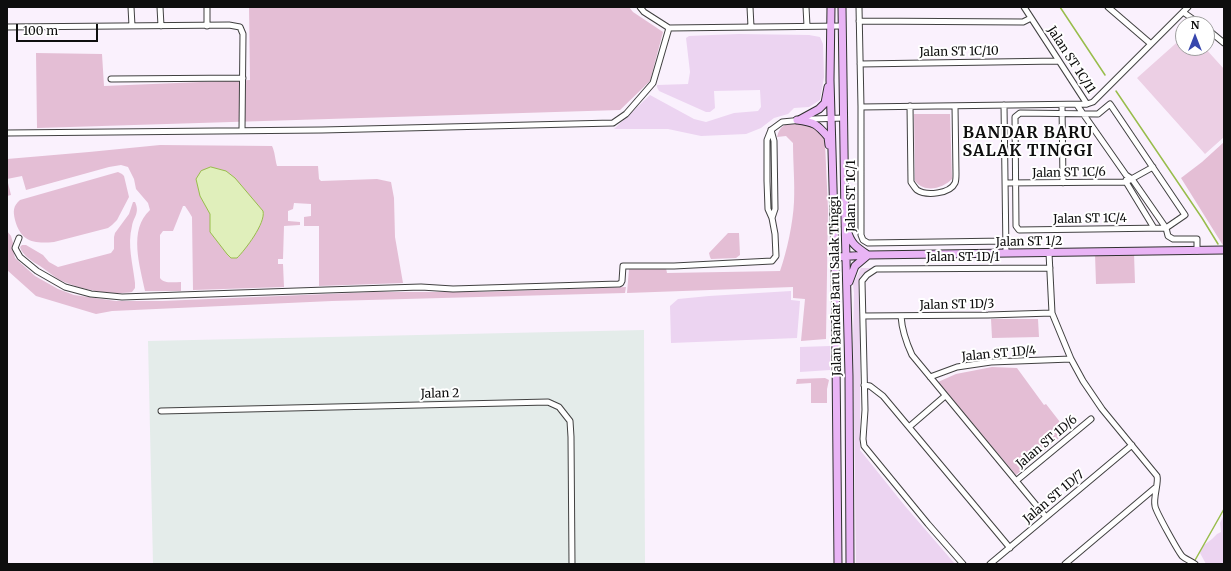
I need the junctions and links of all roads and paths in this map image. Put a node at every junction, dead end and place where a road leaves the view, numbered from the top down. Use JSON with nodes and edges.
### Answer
{"nodes":[{"id":1,"x":131,"y":7,"type":"edge"},
{"id":2,"x":160,"y":7,"type":"edge"},
{"id":3,"x":207,"y":7,"type":"edge"},
{"id":4,"x":640,"y":7,"type":"edge"},
{"id":5,"x":750,"y":7,"type":"edge"},
{"id":6,"x":806,"y":7,"type":"edge"},
{"id":7,"x":831,"y":7,"type":"edge"},
{"id":8,"x":842,"y":7,"type":"edge"},
{"id":9,"x":859,"y":7,"type":"edge"},
{"id":10,"x":1024,"y":7,"type":"edge"},
{"id":11,"x":1108,"y":7,"type":"edge"},
{"id":12,"x":1188,"y":7,"type":"edge"},
{"id":13,"x":1183,"y":12,"type":"junction"},
{"id":14,"x":1189,"y":16,"type":"edge"},
{"id":15,"x":1031,"y":18,"type":"junction"},
{"id":16,"x":859,"y":21,"type":"junction"},
{"id":17,"x":132,"y":26,"type":"junction"},
{"id":18,"x":160,"y":26,"type":"junction"},
{"id":19,"x":207,"y":26,"type":"junction"},
{"id":20,"x":807,"y":26,"type":"junction"},
{"id":21,"x":831,"y":26,"type":"junction"},
{"id":22,"x":842,"y":26,"type":"junction"},
{"id":23,"x":7,"y":27,"type":"edge"},
{"id":24,"x":751,"y":27,"type":"junction"},
{"id":25,"x":669,"y":28,"type":"junction"},
{"id":26,"x":1215,"y":36,"type":"edge"},
{"id":27,"x":1224,"y":43,"type":"edge"},
{"id":28,"x":1151,"y":44,"type":"junction"},
{"id":29,"x":1060,"y":61,"type":"junction"},
{"id":30,"x":860,"y":64,"type":"junction"},
{"id":31,"x":243,"y":78,"type":"junction"},
{"id":32,"x":111,"y":79,"type":"dead end"},
{"id":33,"x":830,"y":80,"type":"junction"},
{"id":34,"x":1087,"y":104,"type":"junction"},
{"id":35,"x":1062,"y":105,"type":"junction"},
{"id":36,"x":1077,"y":105,"type":"junction"},
{"id":37,"x":910,"y":106,"type":"junction"},
{"id":38,"x":955,"y":106,"type":"junction"},
{"id":39,"x":1004,"y":106,"type":"junction"},
{"id":40,"x":861,"y":107,"type":"junction"},
{"id":41,"x":1062,"y":113,"type":"junction"},
{"id":42,"x":1083,"y":114,"type":"junction"},
{"id":43,"x":832,"y":118,"type":"junction"},
{"id":44,"x":844,"y":118,"type":"junction"},
{"id":45,"x":796,"y":120,"type":"junction"},
{"id":46,"x":242,"y":130,"type":"junction"},
{"id":47,"x":771,"y":130,"type":"junction"},
{"id":48,"x":7,"y":133,"type":"edge"},
{"id":49,"x":1153,"y":167,"type":"junction"},
{"id":50,"x":1126,"y":175,"type":"junction"},
{"id":51,"x":1132,"y":179,"type":"junction"},
{"id":52,"x":1126,"y":182,"type":"junction"},
{"id":53,"x":1016,"y":183,"type":"junction"},
{"id":54,"x":1064,"y":183,"type":"junction"},
{"id":55,"x":1005,"y":184,"type":"junction"},
{"id":56,"x":833,"y":186,"type":"junction"},
{"id":57,"x":772,"y":218,"type":"junction"},
{"id":58,"x":845,"y":220,"type":"junction"},
{"id":59,"x":1154,"y":228,"type":"junction"},
{"id":60,"x":1166,"y":228,"type":"junction"},
{"id":61,"x":19,"y":238,"type":"dead end"},
{"id":62,"x":1006,"y":241,"type":"junction"},
{"id":63,"x":1224,"y":250,"type":"edge"},
{"id":64,"x":1197,"y":251,"type":"junction"},
{"id":65,"x":1006,"y":253,"type":"junction"},
{"id":66,"x":1049,"y":253,"type":"junction"},
{"id":67,"x":868,"y":255,"type":"junction"},
{"id":68,"x":846,"y":256,"type":"junction"},
{"id":69,"x":835,"y":257,"type":"junction"},
{"id":70,"x":1050,"y":268,"type":"junction"},
{"id":71,"x":847,"y":289,"type":"junction"},
{"id":72,"x":1052,"y":313,"type":"junction"},
{"id":73,"x":863,"y":316,"type":"junction"},
{"id":74,"x":901,"y":316,"type":"junction"},
{"id":75,"x":1071,"y":360,"type":"junction"},
{"id":76,"x":930,"y":377,"type":"junction"},
{"id":77,"x":864,"y":385,"type":"junction"},
{"id":78,"x":946,"y":396,"type":"junction"},
{"id":79,"x":160,"y":411,"type":"dead end"},
{"id":80,"x":1091,"y":419,"type":"dead end"},
{"id":81,"x":909,"y":427,"type":"junction"},
{"id":82,"x":1132,"y":445,"type":"junction"},
{"id":83,"x":1016,"y":481,"type":"junction"},
{"id":84,"x":1155,"y":488,"type":"junction"},
{"id":85,"x":1046,"y":517,"type":"junction"},
{"id":86,"x":1010,"y":548,"type":"junction"},
{"id":87,"x":572,"y":564,"type":"edge"},
{"id":88,"x":838,"y":564,"type":"edge"},
{"id":89,"x":850,"y":564,"type":"edge"},
{"id":90,"x":963,"y":564,"type":"edge"},
{"id":91,"x":990,"y":564,"type":"edge"},
{"id":92,"x":1065,"y":564,"type":"edge"},
{"id":93,"x":1195,"y":564,"type":"edge"}],
"edges":[{"from":1,"to":17,"type":"street"},
{"from":2,"to":18,"type":"street"},
{"from":3,"to":19,"type":"street"},
{"from":4,"to":25,"type":"street"},
{"from":5,"to":24,"type":"street"},
{"from":6,"to":20,"type":"street"},
{"from":7,"to":21,"type":"main road","name":"Jalan Bandar Baru Salak Tinggi"},
{"from":8,"to":22,"type":"main road","name":"Jalan Bandar Baru Salak Tinggi"},
{"from":9,"to":16,"type":"street","name":"Jalan ST 1C/1"},
{"from":10,"to":15,"type":"street","name":"Jalan ST 1C/11"},
{"from":11,"to":28,"type":"street"},
{"from":12,"to":13,"type":"street"},
{"from":13,"to":14,"type":"street"},
{"from":13,"to":28,"type":"street"},
{"from":15,"to":16,"type":"street"},
{"from":15,"to":29,"type":"street","name":"Jalan ST 1C/11"},
{"from":16,"to":30,"type":"street","name":"Jalan ST 1C/1"},
{"from":17,"to":18,"type":"street"},
{"from":17,"to":23,"type":"street"},
{"from":18,"to":19,"type":"street"},
{"from":19,"to":31,"type":"street"},
{"from":20,"to":21,"type":"street"},
{"from":20,"to":24,"type":"street"},
{"from":21,"to":22,"type":"street"},
{"from":21,"to":33,"type":"main road","name":"Jalan Bandar Baru Salak Tinggi"},
{"from":22,"to":44,"type":"main road","name":"Jalan Bandar Baru Salak Tinggi"},
{"from":24,"to":25,"type":"street"},
{"from":25,"to":46,"type":"street"},
{"from":26,"to":27,"type":"street"},
{"from":28,"to":34,"type":"street"},
{"from":29,"to":30,"type":"street","name":"Jalan ST 1C/10"},
{"from":29,"to":34,"type":"street","name":"Jalan ST 1C/11"},
{"from":30,"to":40,"type":"street","name":"Jalan ST 1C/1"},
{"from":31,"to":32,"type":"street"},
{"from":31,"to":46,"type":"street"},
{"from":33,"to":43,"type":"main road","name":"Jalan Bandar Baru Salak Tinggi"},
{"from":33,"to":45,"type":"main road"},
{"from":34,"to":36,"type":"street"},
{"from":35,"to":36,"type":"street"},
{"from":35,"to":39,"type":"street"},
{"from":35,"to":41,"type":"street"},
{"from":36,"to":42,"type":"street"},
{"from":37,"to":38,"type":"street"},
{"from":37,"to":38,"type":"street"},
{"from":37,"to":40,"type":"street"},
{"from":38,"to":39,"type":"street"},
{"from":39,"to":55,"type":"street"},
{"from":40,"to":62,"type":"street","name":"Jalan ST 1C/1"},
{"from":41,"to":42,"type":"street"},
{"from":41,"to":53,"type":"street"},
{"from":41,"to":54,"type":"street"},
{"from":42,"to":49,"type":"street"},
{"from":42,"to":50,"type":"street"},
{"from":43,"to":44,"type":"street"},
{"from":43,"to":45,"type":"street"},
{"from":43,"to":56,"type":"main road","name":"Jalan Bandar Baru Salak Tinggi"},
{"from":44,"to":58,"type":"main road","name":"Jalan Bandar Baru Salak Tinggi"},
{"from":45,"to":47,"type":"street"},
{"from":45,"to":56,"type":"main road"},
{"from":46,"to":48,"type":"street"},
{"from":47,"to":57,"type":"street"},
{"from":47,"to":57,"type":"street"},
{"from":49,"to":51,"type":"street","name":"Jalan ST 1C/6"},
{"from":49,"to":60,"type":"street"},
{"from":50,"to":51,"type":"street"},
{"from":50,"to":52,"type":"street"},
{"from":51,"to":52,"type":"street","name":"Jalan ST 1C/6"},
{"from":51,"to":60,"type":"street"},
{"from":52,"to":54,"type":"street","name":"Jalan ST 1C/6"},
{"from":52,"to":59,"type":"street"},
{"from":53,"to":54,"type":"street","name":"Jalan ST 1C/6"},
{"from":53,"to":55,"type":"street","name":"Jalan ST 1C/6"},
{"from":53,"to":59,"type":"street","name":"Jalan ST 1C/4"},
{"from":55,"to":62,"type":"street"},
{"from":56,"to":69,"type":"main road","name":"Jalan Bandar Baru Salak Tinggi"},
{"from":57,"to":61,"type":"street"},
{"from":58,"to":67,"type":"main road"},
{"from":58,"to":68,"type":"main road","name":"Jalan Bandar Baru Salak Tinggi"},
{"from":59,"to":60,"type":"street","name":"Jalan ST 1C/4"},
{"from":60,"to":64,"type":"street"},
{"from":62,"to":65,"type":"street"},
{"from":63,"to":64,"type":"main road","name":"Jalan ST 1/2"},
{"from":64,"to":66,"type":"main road","name":"Jalan ST 1/2"},
{"from":65,"to":66,"type":"main road","name":"Jalan ST 1/2"},
{"from":65,"to":67,"type":"main road","name":"Jalan ST 1/2"},
{"from":66,"to":70,"type":"street"},
{"from":67,"to":68,"type":"main road","name":"Jalan ST 1/2"},
{"from":67,"to":71,"type":"main road"},
{"from":68,"to":69,"type":"main road","name":"Jalan ST 1/2"},
{"from":68,"to":71,"type":"main road","name":"Jalan Bandar Baru Salak Tinggi"},
{"from":69,"to":88,"type":"main road","name":"Jalan Bandar Baru Salak Tinggi"},
{"from":70,"to":72,"type":"street"},
{"from":70,"to":73,"type":"street","name":"Jalan ST 1D/1"},
{"from":71,"to":89,"type":"main road","name":"Jalan Bandar Baru Salak Tinggi"},
{"from":72,"to":74,"type":"street","name":"Jalan ST 1D/3"},
{"from":72,"to":75,"type":"street"},
{"from":73,"to":74,"type":"street","name":"Jalan ST 1D/3"},
{"from":73,"to":77,"type":"street"},
{"from":74,"to":76,"type":"street"},
{"from":75,"to":76,"type":"street","name":"Jalan ST 1D/4"},
{"from":75,"to":82,"type":"street"},
{"from":76,"to":78,"type":"street"},
{"from":77,"to":81,"type":"street"},
{"from":77,"to":90,"type":"street"},
{"from":78,"to":81,"type":"street"},
{"from":78,"to":83,"type":"street"},
{"from":79,"to":87,"type":"street","name":"Jalan 2"},
{"from":80,"to":83,"type":"street","name":"Jalan ST 1D/6"},
{"from":81,"to":86,"type":"street"},
{"from":82,"to":84,"type":"street"},
{"from":82,"to":85,"type":"street","name":"Jalan ST 1D/7"},
{"from":83,"to":85,"type":"street"},
{"from":84,"to":92,"type":"street"},
{"from":84,"to":93,"type":"street"},
{"from":85,"to":86,"type":"street","name":"Jalan ST 1D/7"},
{"from":86,"to":91,"type":"street","name":"Jalan ST 1D/7"}]}
